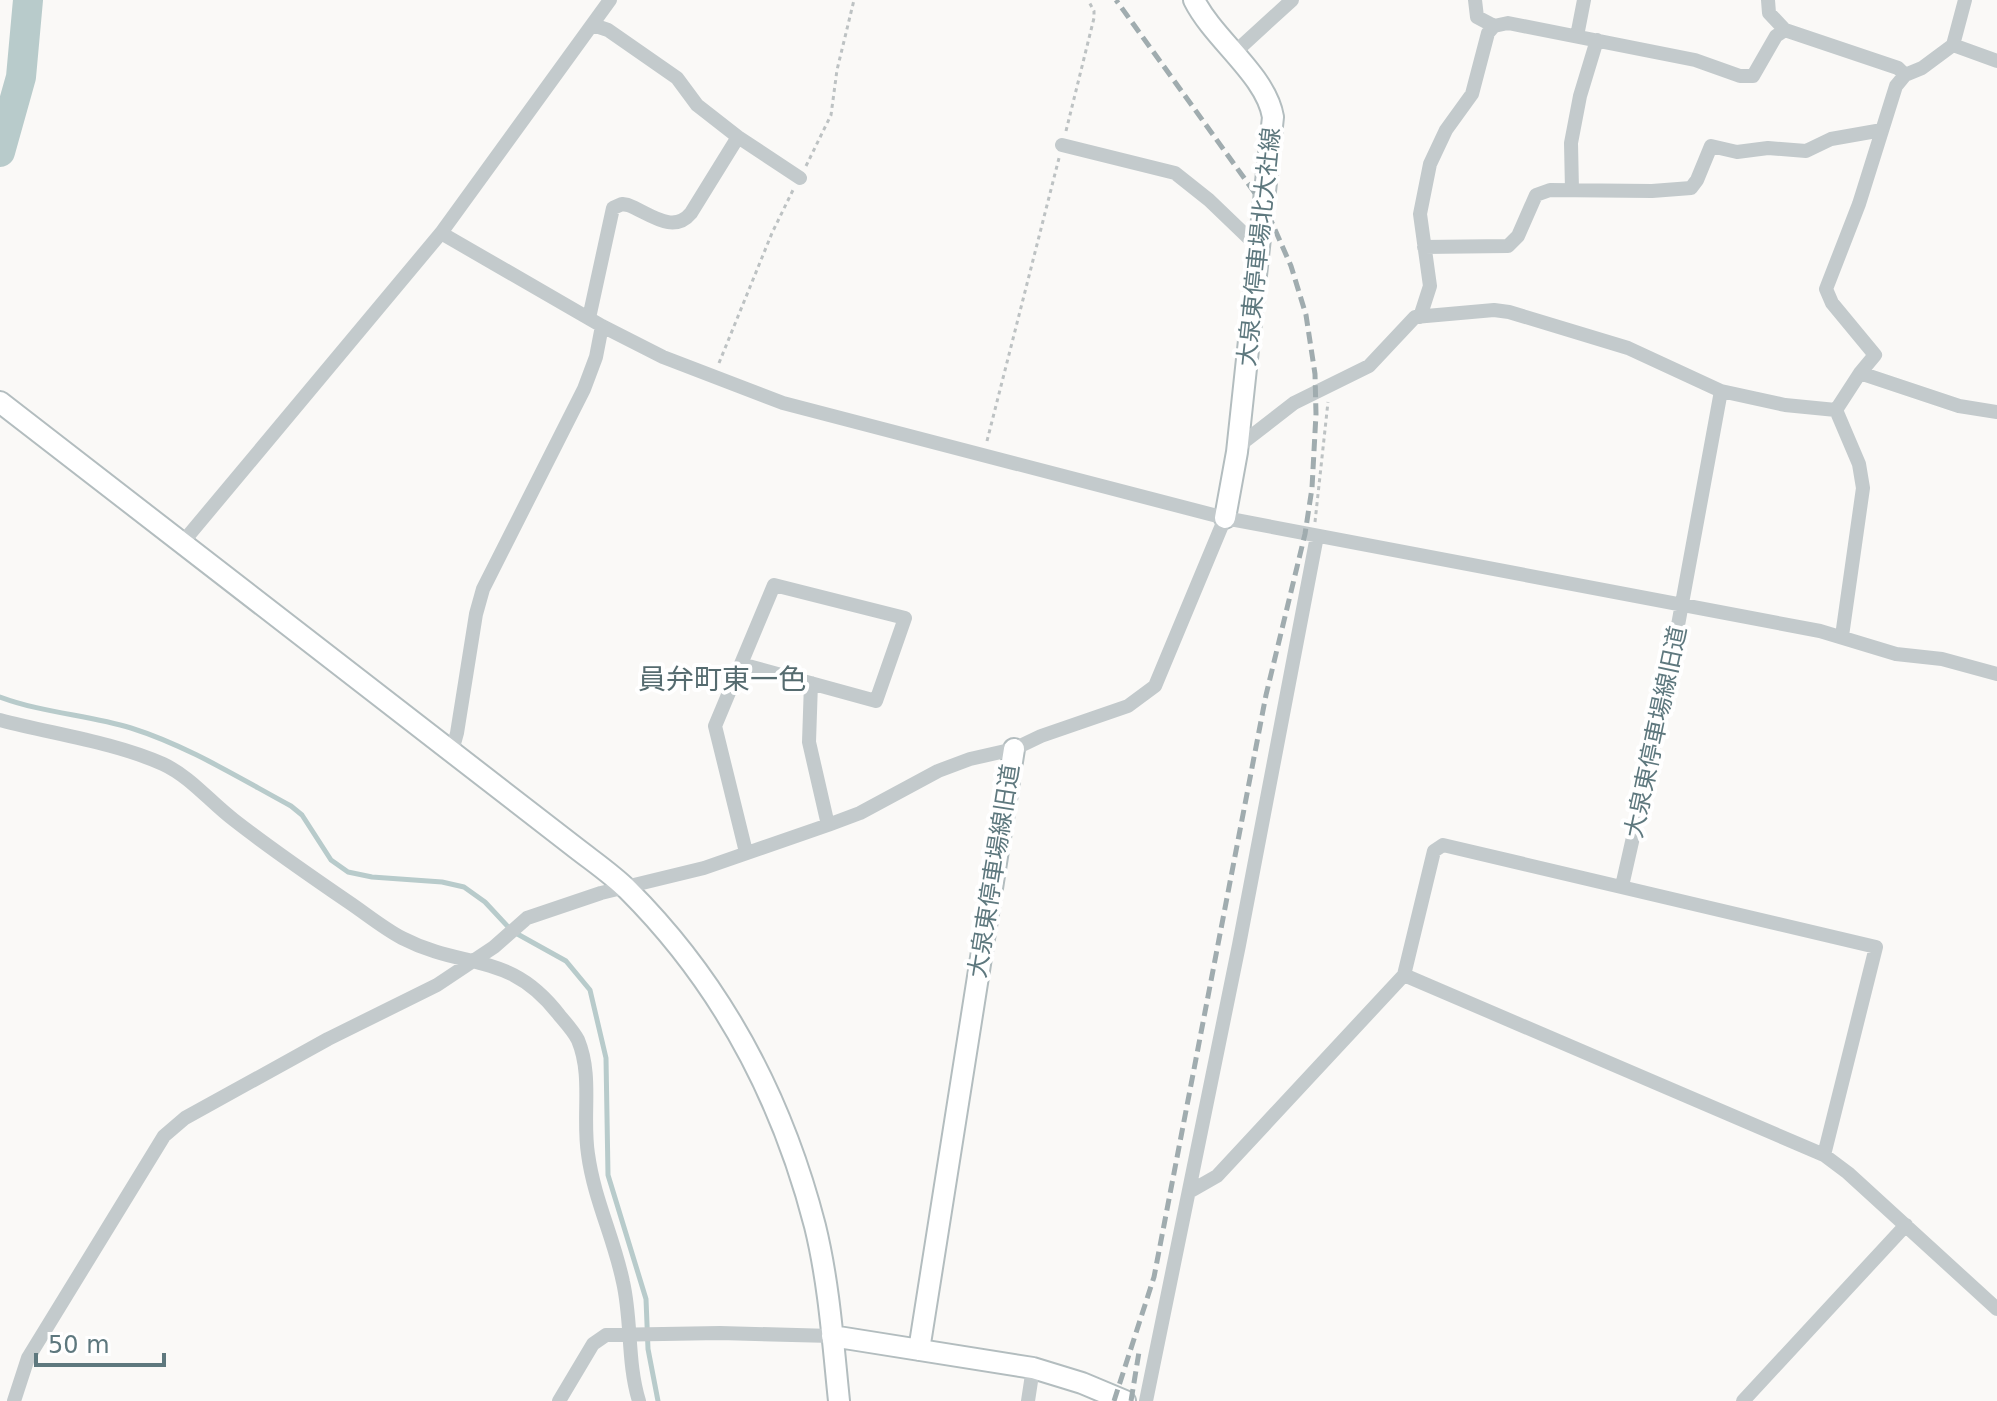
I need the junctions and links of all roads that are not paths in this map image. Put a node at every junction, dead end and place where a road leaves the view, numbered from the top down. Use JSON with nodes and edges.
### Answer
{"nodes":[{"id":1,"x":610,"y":0,"type":"edge"},
{"id":2,"x":1194,"y":0,"type":"edge"},
{"id":3,"x":1292,"y":0,"type":"edge"},
{"id":4,"x":1584,"y":0,"type":"edge"},
{"id":5,"x":1768,"y":0,"type":"edge"},
{"id":6,"x":1965,"y":0,"type":"edge"},
{"id":7,"x":1472,"y":1,"type":"edge"},
{"id":8,"x":593,"y":25,"type":"junction"},
{"id":9,"x":1494,"y":26,"type":"junction"},
{"id":10,"x":1785,"y":30,"type":"junction"},
{"id":11,"x":1577,"y":36,"type":"junction"},
{"id":12,"x":1597,"y":40,"type":"junction"},
{"id":13,"x":1953,"y":45,"type":"junction"},
{"id":14,"x":1233,"y":54,"type":"junction"},
{"id":15,"x":1997,"y":61,"type":"edge"},
{"id":16,"x":1905,"y":75,"type":"junction"},
{"id":17,"x":1882,"y":130,"type":"junction"},
{"id":18,"x":738,"y":137,"type":"junction"},
{"id":19,"x":1062,"y":145,"type":"road end"},
{"id":20,"x":800,"y":178,"type":"dead end"},
{"id":21,"x":1572,"y":190,"type":"junction"},
{"id":22,"x":441,"y":233,"type":"junction"},
{"id":23,"x":1424,"y":247,"type":"junction"},
{"id":24,"x":1259,"y":248,"type":"junction"},
{"id":25,"x":1420,"y":317,"type":"junction"},
{"id":26,"x":595,"y":322,"type":"junction"},
{"id":27,"x":1860,"y":373,"type":"junction"},
{"id":28,"x":1721,"y":391,"type":"junction"},
{"id":29,"x":0,"y":402,"type":"edge"},
{"id":30,"x":1836,"y":410,"type":"junction"},
{"id":31,"x":1997,"y":412,"type":"edge"},
{"id":32,"x":1237,"y":452,"type":"junction"},
{"id":33,"x":1225,"y":518,"type":"junction"},
{"id":34,"x":1315,"y":536,"type":"junction"},
{"id":35,"x":183,"y":542,"type":"junction"},
{"id":36,"x":1683,"y":606,"type":"junction"},
{"id":37,"x":1842,"y":636,"type":"junction"},
{"id":38,"x":741,"y":664,"type":"junction"},
{"id":39,"x":1997,"y":674,"type":"edge"},
{"id":40,"x":811,"y":683,"type":"junction"},
{"id":41,"x":0,"y":720,"type":"edge"},
{"id":42,"x":1014,"y":749,"type":"junction"},
{"id":43,"x":452,"y":751,"type":"junction"},
{"id":44,"x":828,"y":825,"type":"junction"},
{"id":45,"x":746,"y":852,"type":"junction"},
{"id":46,"x":1622,"y":886,"type":"junction"},
{"id":47,"x":626,"y":887,"type":"junction"},
{"id":48,"x":475,"y":961,"type":"junction"},
{"id":49,"x":1404,"y":975,"type":"junction"},
{"id":50,"x":1824,"y":1155,"type":"junction"},
{"id":51,"x":1189,"y":1192,"type":"junction"},
{"id":52,"x":1906,"y":1225,"type":"junction"},
{"id":53,"x":1997,"y":1309,"type":"edge"},
{"id":54,"x":632,"y":1335,"type":"junction"},
{"id":55,"x":832,"y":1336,"type":"junction"},
{"id":56,"x":919,"y":1350,"type":"junction"},
{"id":57,"x":1033,"y":1368,"type":"junction"},
{"id":58,"x":14,"y":1401,"type":"edge"},
{"id":59,"x":559,"y":1401,"type":"edge"},
{"id":60,"x":639,"y":1401,"type":"edge"},
{"id":61,"x":839,"y":1401,"type":"edge"},
{"id":62,"x":1028,"y":1401,"type":"edge"},
{"id":63,"x":1125,"y":1401,"type":"edge"},
{"id":64,"x":1146,"y":1401,"type":"edge"},
{"id":65,"x":1743,"y":1401,"type":"edge"}],
"edges":[{"from":1,"to":8,"type":"street"},
{"from":2,"to":14,"type":"street","name":"大泉東停車場北大社線"},
{"from":3,"to":14,"type":"street"},
{"from":4,"to":11,"type":"street"},
{"from":5,"to":10,"type":"street"},
{"from":6,"to":13,"type":"street"},
{"from":7,"to":9,"type":"street"},
{"from":8,"to":18,"type":"street"},
{"from":8,"to":22,"type":"street"},
{"from":9,"to":11,"type":"street"},
{"from":9,"to":23,"type":"street"},
{"from":10,"to":12,"type":"street"},
{"from":10,"to":16,"type":"street"},
{"from":11,"to":12,"type":"street"},
{"from":12,"to":21,"type":"street"},
{"from":13,"to":15,"type":"street"},
{"from":13,"to":16,"type":"street"},
{"from":14,"to":24,"type":"street","name":"大泉東停車場北大社線"},
{"from":16,"to":17,"type":"street"},
{"from":17,"to":21,"type":"street"},
{"from":17,"to":27,"type":"street"},
{"from":18,"to":20,"type":"street"},
{"from":18,"to":26,"type":"street"},
{"from":19,"to":24,"type":"street"},
{"from":21,"to":23,"type":"street"},
{"from":22,"to":26,"type":"street"},
{"from":22,"to":35,"type":"street"},
{"from":23,"to":25,"type":"street"},
{"from":24,"to":32,"type":"street","name":"大泉東停車場北大社線"},
{"from":25,"to":28,"type":"street"},
{"from":25,"to":32,"type":"street"},
{"from":26,"to":33,"type":"street"},
{"from":26,"to":43,"type":"street"},
{"from":27,"to":30,"type":"street"},
{"from":27,"to":31,"type":"street"},
{"from":28,"to":30,"type":"street"},
{"from":28,"to":36,"type":"street"},
{"from":29,"to":35,"type":"street"},
{"from":30,"to":37,"type":"street"},
{"from":32,"to":33,"type":"street","name":"大泉東停車場北大社線"},
{"from":33,"to":34,"type":"street","name":"大泉東停車場線旧道"},
{"from":33,"to":42,"type":"street","name":"大泉東停車場線旧道"},
{"from":34,"to":36,"type":"street","name":"大泉東停車場線旧道"},
{"from":34,"to":51,"type":"street"},
{"from":35,"to":43,"type":"street"},
{"from":36,"to":37,"type":"street"},
{"from":36,"to":46,"type":"street","name":"大泉東停車場線旧道"},
{"from":37,"to":39,"type":"street"},
{"from":38,"to":40,"type":"street"},
{"from":38,"to":40,"type":"street"},
{"from":38,"to":45,"type":"street"},
{"from":40,"to":44,"type":"street"},
{"from":41,"to":48,"type":"street"},
{"from":42,"to":44,"type":"street"},
{"from":42,"to":56,"type":"street","name":"大泉東停車場線旧道"},
{"from":43,"to":47,"type":"street"},
{"from":44,"to":45,"type":"street"},
{"from":45,"to":47,"type":"street"},
{"from":46,"to":49,"type":"street"},
{"from":46,"to":50,"type":"street"},
{"from":47,"to":48,"type":"street"},
{"from":47,"to":55,"type":"street"},
{"from":48,"to":54,"type":"street"},
{"from":48,"to":58,"type":"street"},
{"from":49,"to":50,"type":"street"},
{"from":49,"to":51,"type":"street"},
{"from":50,"to":52,"type":"street"},
{"from":51,"to":64,"type":"street"},
{"from":52,"to":53,"type":"street"},
{"from":52,"to":65,"type":"street"},
{"from":54,"to":55,"type":"street"},
{"from":54,"to":59,"type":"street"},
{"from":54,"to":60,"type":"street"},
{"from":55,"to":56,"type":"street"},
{"from":55,"to":61,"type":"street"},
{"from":56,"to":57,"type":"street"},
{"from":57,"to":62,"type":"street"},
{"from":57,"to":63,"type":"street"}]}
